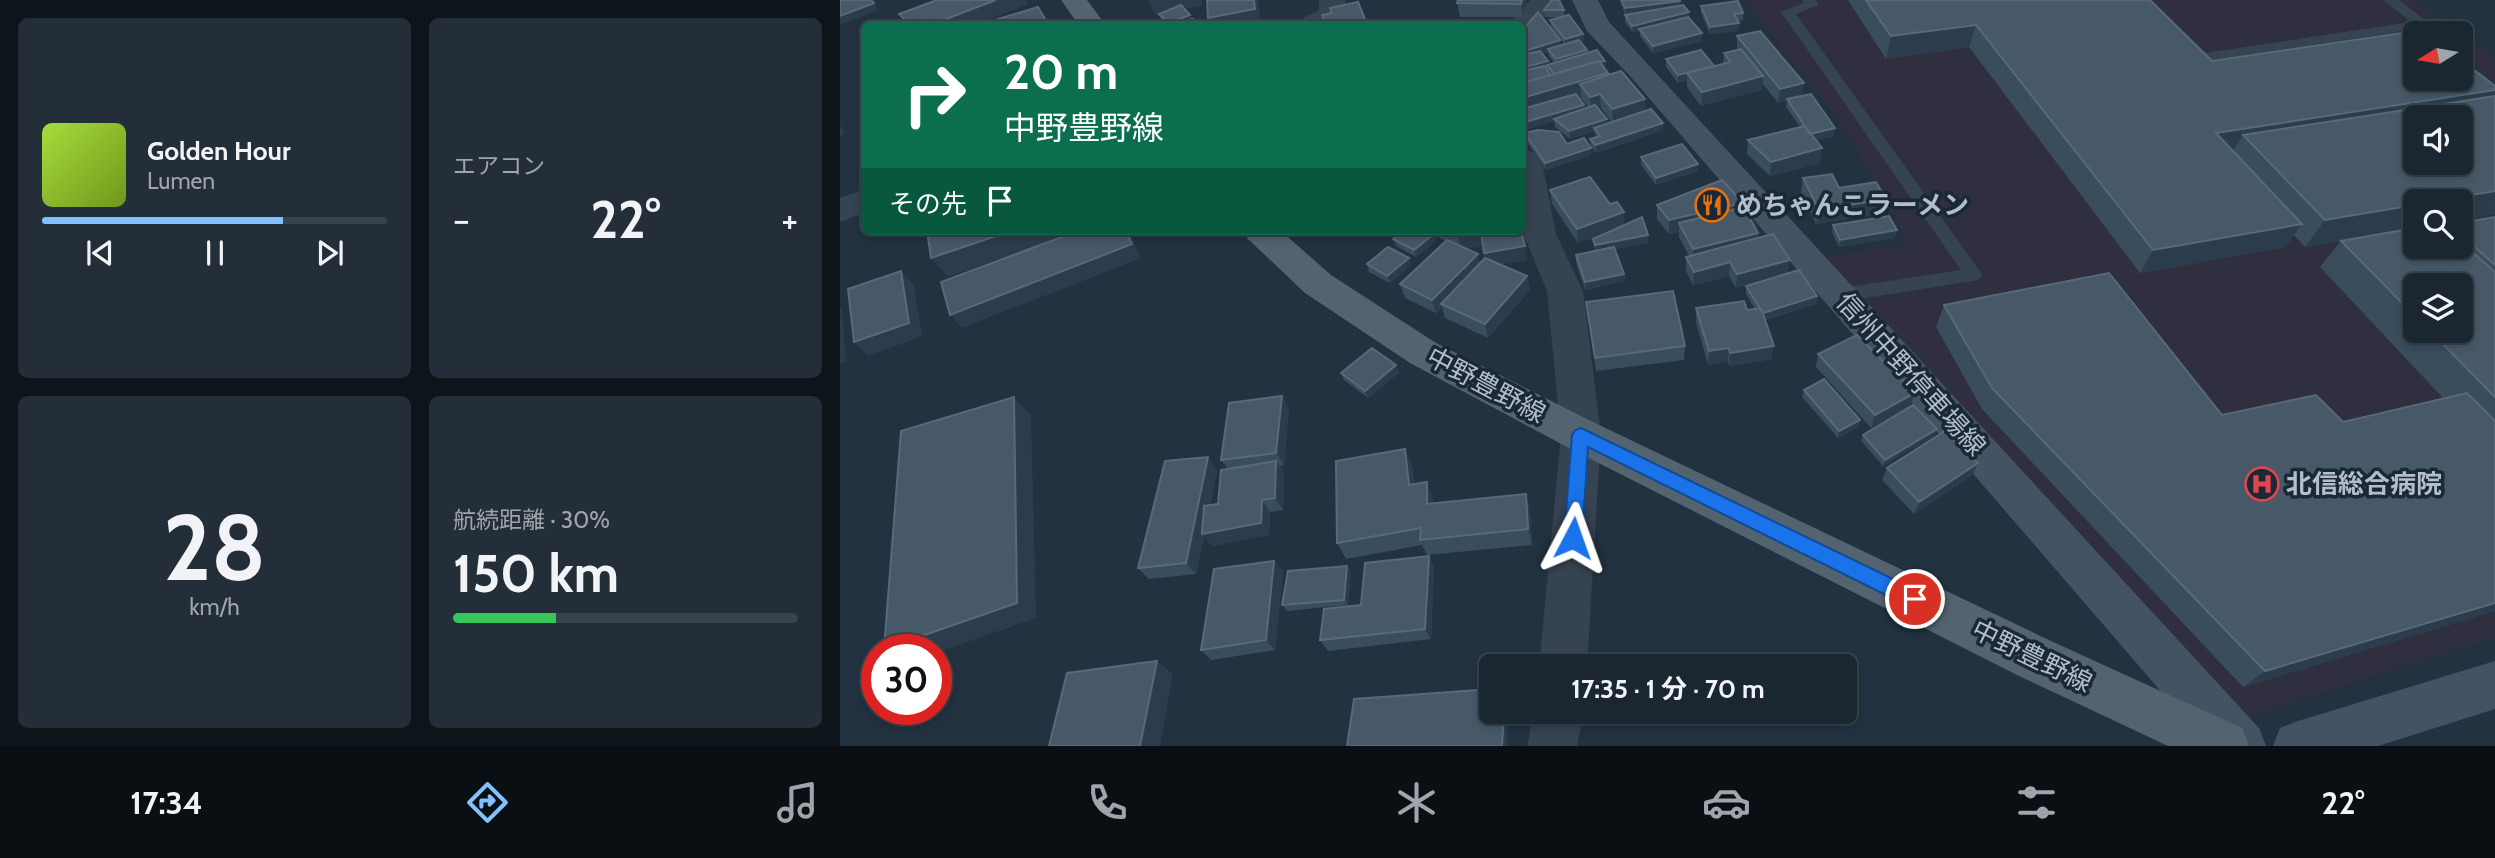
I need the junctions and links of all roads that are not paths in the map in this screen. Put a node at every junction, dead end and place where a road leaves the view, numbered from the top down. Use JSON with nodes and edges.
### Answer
{"nodes":[{"id":1,"x":1074,"y":0,"type":"edge"},
{"id":2,"x":1332,"y":0,"type":"edge"},
{"id":3,"x":1545,"y":0,"type":"edge"},
{"id":4,"x":1585,"y":0,"type":"edge"},
{"id":5,"x":1809,"y":0,"type":"edge"},
{"id":6,"x":2390,"y":0,"type":"edge"},
{"id":7,"x":1089,"y":21,"type":"edge"},
{"id":8,"x":1318,"y":21,"type":"edge"},
{"id":9,"x":1526,"y":21,"type":"edge"},
{"id":10,"x":2172,"y":43,"type":"edge"},
{"id":11,"x":1526,"y":165,"type":"edge"},
{"id":12,"x":861,"y":201,"type":"edge"},
{"id":13,"x":840,"y":211,"type":"edge"},
{"id":14,"x":1264,"y":235,"type":"edge"},
{"id":15,"x":1841,"y":295,"type":"junction"},
{"id":16,"x":1581,"y":435,"type":"junction"},
{"id":17,"x":1564,"y":654,"type":"edge"},
{"id":18,"x":2495,"y":685,"type":"edge"},
{"id":19,"x":1557,"y":724,"type":"edge"},
{"id":20,"x":1552,"y":746,"type":"edge"},
{"id":21,"x":2224,"y":746,"type":"edge"},
{"id":22,"x":2241,"y":746,"type":"edge"},
{"id":23,"x":2298,"y":746,"type":"edge"}],
"edges":[{"from":1,"to":7,"type":"main road"},
{"from":2,"to":8,"type":"street"},
{"from":3,"to":9,"type":"street"},
{"from":4,"to":15,"type":"main road","name":"信州中野停車場線"},
{"from":5,"to":15,"type":"lane"},
{"from":6,"to":10,"type":"lane"},
{"from":11,"to":16,"type":"street"},
{"from":12,"to":13,"type":"street"},
{"from":14,"to":16,"type":"main road","name":"中野豊野線"},
{"from":15,"to":22,"type":"main road","name":"信州中野停車場線"},
{"from":16,"to":17,"type":"street"},
{"from":16,"to":21,"type":"main road","name":"中野豊野線"},
{"from":18,"to":23,"type":"main road"},
{"from":19,"to":20,"type":"street"}]}
